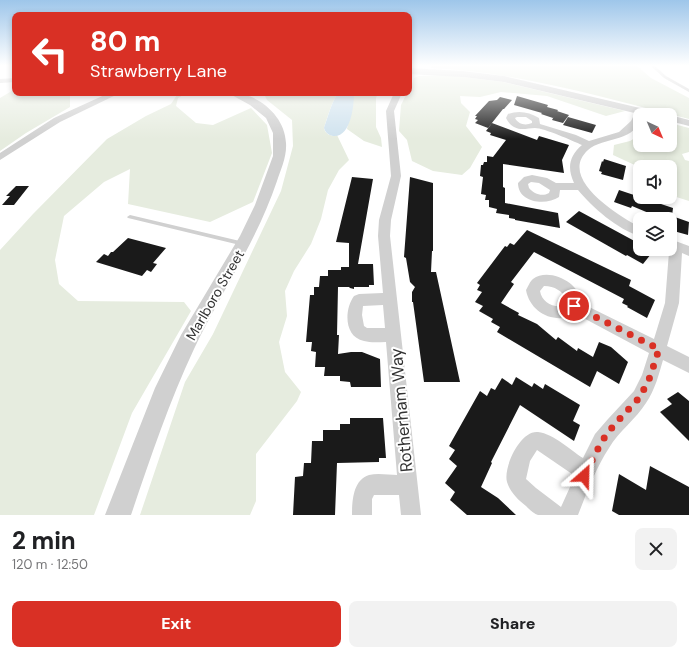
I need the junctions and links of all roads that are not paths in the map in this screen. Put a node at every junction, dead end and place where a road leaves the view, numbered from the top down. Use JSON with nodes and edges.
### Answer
{"nodes":[{"id":1,"x":547,"y":90,"type":"edge"},
{"id":2,"x":109,"y":96,"type":"edge"},
{"id":3,"x":243,"y":96,"type":"edge"},
{"id":4,"x":397,"y":96,"type":"edge"},
{"id":5,"x":633,"y":109,"type":"edge"},
{"id":6,"x":677,"y":120,"type":"edge"},
{"id":7,"x":689,"y":123,"type":"edge"},
{"id":8,"x":633,"y":124,"type":"edge"},
{"id":9,"x":536,"y":125,"type":"dead end"},
{"id":10,"x":590,"y":145,"type":"junction"},
{"id":11,"x":0,"y":157,"type":"edge"},
{"id":12,"x":581,"y":186,"type":"junction"},
{"id":13,"x":553,"y":187,"type":"dead end"},
{"id":14,"x":130,"y":217,"type":"dead end"},
{"id":15,"x":633,"y":228,"type":"edge"},
{"id":16,"x":244,"y":244,"type":"junction"},
{"id":17,"x":678,"y":247,"type":"edge"},
{"id":18,"x":390,"y":299,"type":"junction"},
{"id":19,"x":574,"y":306,"type":"dead end"},
{"id":20,"x":394,"y":335,"type":"junction"},
{"id":21,"x":659,"y":349,"type":"junction"},
{"id":22,"x":689,"y":365,"type":"edge"},
{"id":23,"x":586,"y":472,"type":"junction"},
{"id":24,"x":408,"y":485,"type":"junction"},
{"id":25,"x":118,"y":515,"type":"edge"},
{"id":26,"x":362,"y":515,"type":"edge"},
{"id":27,"x":411,"y":515,"type":"edge"},
{"id":28,"x":555,"y":515,"type":"edge"},
{"id":29,"x":568,"y":515,"type":"edge"}],
"edges":[{"from":1,"to":5,"type":"street"},
{"from":2,"to":11,"type":"street"},
{"from":3,"to":16,"type":"street","name":"Marlboro Street"},
{"from":4,"to":18,"type":"street","name":"Rotherham Way"},
{"from":6,"to":7,"type":"street"},
{"from":8,"to":10,"type":"street"},
{"from":9,"to":10,"type":"street"},
{"from":10,"to":12,"type":"street"},
{"from":12,"to":13,"type":"street"},
{"from":12,"to":15,"type":"street"},
{"from":14,"to":16,"type":"lane"},
{"from":16,"to":25,"type":"street","name":"Marlboro Street"},
{"from":17,"to":21,"type":"street"},
{"from":18,"to":20,"type":"street","name":"Rotherham Way"},
{"from":18,"to":20,"type":"street","name":"Rotherham Way"},
{"from":19,"to":21,"type":"street"},
{"from":20,"to":24,"type":"street","name":"Rotherham Way"},
{"from":21,"to":22,"type":"street"},
{"from":21,"to":23,"type":"street"},
{"from":23,"to":28,"type":"street"},
{"from":23,"to":29,"type":"street"},
{"from":24,"to":26,"type":"street","name":"Rotherham Way"},
{"from":24,"to":27,"type":"street","name":"Rotherham Way"}]}
